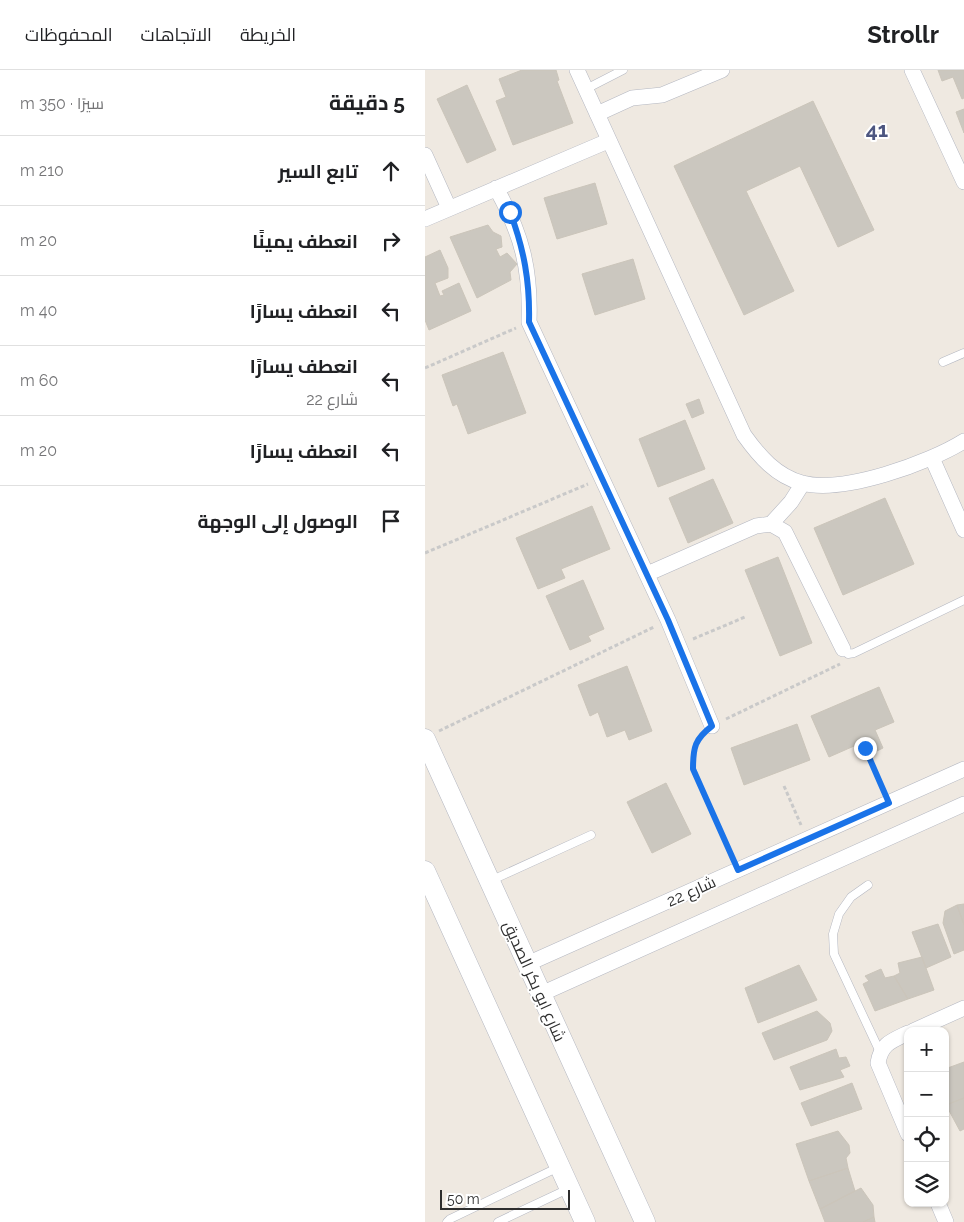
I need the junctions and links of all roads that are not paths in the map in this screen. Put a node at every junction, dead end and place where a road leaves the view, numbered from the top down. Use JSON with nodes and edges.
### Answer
{"nodes":[{"id":1,"x":577,"y":70,"type":"edge"},
{"id":2,"x":623,"y":70,"type":"edge"},
{"id":3,"x":722,"y":70,"type":"edge"},
{"id":4,"x":913,"y":70,"type":"edge"},
{"id":5,"x":585,"y":89,"type":"junction"},
{"id":6,"x":597,"y":114,"type":"junction"},
{"id":7,"x":608,"y":140,"type":"junction"},
{"id":8,"x":425,"y":155,"type":"edge"},
{"id":9,"x":964,"y":182,"type":"edge"},
{"id":10,"x":496,"y":188,"type":"junction"},
{"id":11,"x":449,"y":208,"type":"junction"},
{"id":12,"x":425,"y":218,"type":"edge"},
{"id":13,"x":964,"y":353,"type":"edge"},
{"id":14,"x":943,"y":362,"type":"dead end"},
{"id":15,"x":964,"y":441,"type":"edge"},
{"id":16,"x":933,"y":458,"type":"junction"},
{"id":17,"x":803,"y":483,"type":"junction"},
{"id":18,"x":771,"y":524,"type":"junction"},
{"id":19,"x":964,"y":530,"type":"edge"},
{"id":20,"x":647,"y":574,"type":"junction"},
{"id":21,"x":964,"y":600,"type":"edge"},
{"id":22,"x":845,"y":652,"type":"joint"},
{"id":23,"x":712,"y":726,"type":"road end"},
{"id":24,"x":429,"y":737,"type":"edge"},
{"id":25,"x":964,"y":769,"type":"edge"},
{"id":26,"x":964,"y":804,"type":"edge"},
{"id":27,"x":591,"y":835,"type":"dead end"},
{"id":28,"x":425,"y":871,"type":"edge"},
{"id":29,"x":490,"y":882,"type":"junction"},
{"id":30,"x":868,"y":885,"type":"dead end"},
{"id":31,"x":527,"y":964,"type":"junction"},
{"id":32,"x":541,"y":994,"type":"junction"},
{"id":33,"x":964,"y":1008,"type":"edge"},
{"id":34,"x":922,"y":1027,"type":"edge"},
{"id":35,"x":904,"y":1035,"type":"edge"},
{"id":36,"x":880,"y":1052,"type":"junction"},
{"id":37,"x":904,"y":1125,"type":"edge"},
{"id":38,"x":561,"y":1166,"type":"junction"},
{"id":39,"x":569,"y":1188,"type":"junction"},
{"id":40,"x":940,"y":1207,"type":"edge"},
{"id":41,"x":447,"y":1222,"type":"edge"},
{"id":42,"x":497,"y":1222,"type":"edge"},
{"id":43,"x":585,"y":1222,"type":"edge"},
{"id":44,"x":645,"y":1222,"type":"edge"},
{"id":45,"x":946,"y":1222,"type":"edge"}],
"edges":[{"from":1,"to":5,"type":"street"},
{"from":2,"to":5,"type":"lane"},
{"from":3,"to":6,"type":"street"},
{"from":4,"to":9,"type":"street"},
{"from":5,"to":6,"type":"street"},
{"from":6,"to":7,"type":"street"},
{"from":7,"to":10,"type":"street"},
{"from":7,"to":17,"type":"street"},
{"from":8,"to":11,"type":"street"},
{"from":10,"to":11,"type":"street"},
{"from":10,"to":20,"type":"street"},
{"from":11,"to":12,"type":"street"},
{"from":13,"to":14,"type":"lane"},
{"from":15,"to":16,"type":"street"},
{"from":16,"to":17,"type":"street"},
{"from":16,"to":19,"type":"street"},
{"from":17,"to":18,"type":"street"},
{"from":18,"to":20,"type":"street"},
{"from":18,"to":22,"type":"street"},
{"from":20,"to":23,"type":"street"},
{"from":21,"to":22,"type":"lane"},
{"from":24,"to":29,"type":"main road","name":"شارع ابو بكر الصديق"},
{"from":25,"to":31,"type":"street","name":"شارع 22"},
{"from":26,"to":32,"type":"street","name":"شارع 22"},
{"from":27,"to":29,"type":"lane"},
{"from":28,"to":38,"type":"main road"},
{"from":29,"to":31,"type":"main road","name":"شارع ابو بكر الصديق"},
{"from":30,"to":36,"type":"lane"},
{"from":31,"to":32,"type":"main road","name":"شارع ابو بكر الصديق"},
{"from":32,"to":44,"type":"main road","name":"شارع ابو بكر الصديق"},
{"from":33,"to":34,"type":"street"},
{"from":35,"to":36,"type":"street"},
{"from":36,"to":37,"type":"street"},
{"from":38,"to":39,"type":"main road"},
{"from":38,"to":41,"type":"lane"},
{"from":39,"to":42,"type":"lane"},
{"from":39,"to":43,"type":"main road"},
{"from":40,"to":45,"type":"street"}]}
